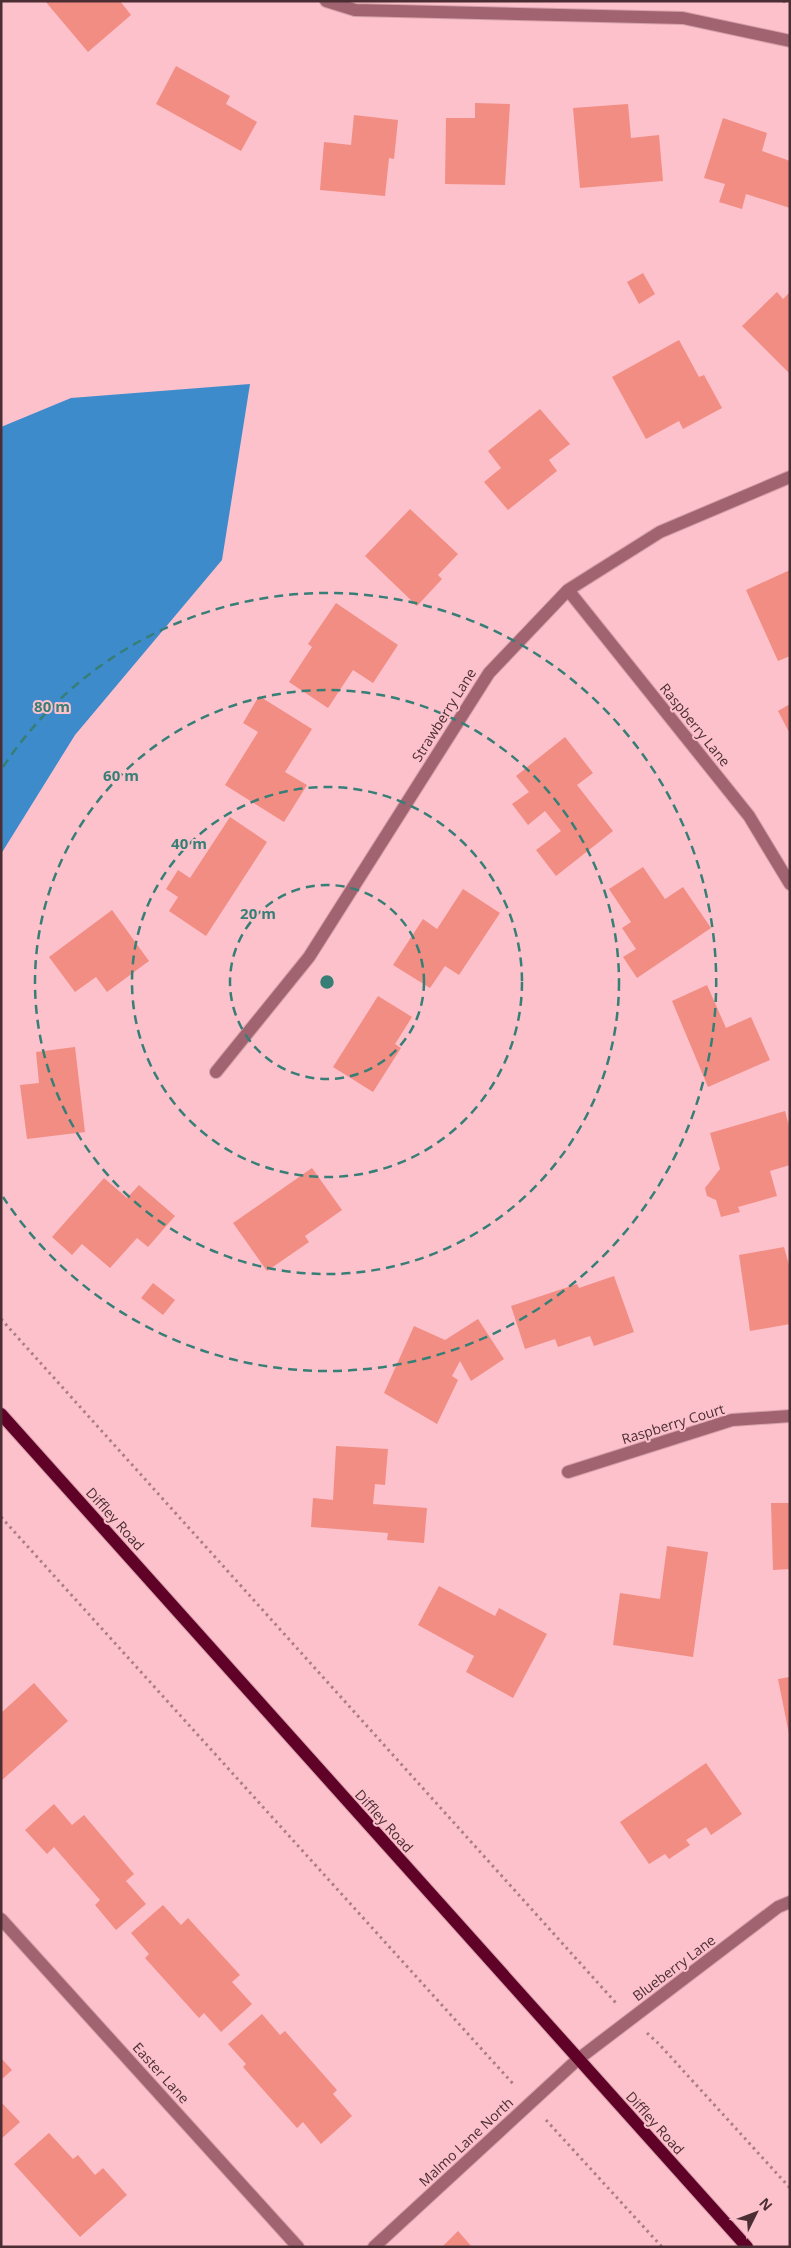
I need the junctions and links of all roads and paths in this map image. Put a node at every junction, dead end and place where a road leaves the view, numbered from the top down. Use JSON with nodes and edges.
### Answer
{"nodes":[{"id":1,"x":326,"y":1,"type":"edge"},
{"id":2,"x":783,"y":1,"type":"edge"},
{"id":3,"x":790,"y":4,"type":"edge"},
{"id":4,"x":790,"y":41,"type":"edge"},
{"id":5,"x":790,"y":477,"type":"edge"},
{"id":6,"x":568,"y":590,"type":"junction"},
{"id":7,"x":790,"y":884,"type":"edge"},
{"id":8,"x":216,"y":1072,"type":"dead end"},
{"id":9,"x":1,"y":1319,"type":"edge"},
{"id":10,"x":1,"y":1414,"type":"edge"},
{"id":11,"x":790,"y":1416,"type":"edge"},
{"id":12,"x":568,"y":1472,"type":"dead end"},
{"id":13,"x":1,"y":1517,"type":"edge"},
{"id":14,"x":790,"y":1902,"type":"edge"},
{"id":15,"x":1,"y":1919,"type":"edge"},
{"id":16,"x":630,"y":2020,"type":"junction"},
{"id":17,"x":578,"y":2060,"type":"junction"},
{"id":18,"x":531,"y":2103,"type":"junction"},
{"id":19,"x":790,"y":2188,"type":"edge"},
{"id":20,"x":298,"y":2247,"type":"edge"},
{"id":21,"x":374,"y":2247,"type":"edge"},
{"id":22,"x":662,"y":2247,"type":"edge"},
{"id":23,"x":747,"y":2247,"type":"edge"}],
"edges":[{"from":1,"to":4,"type":"street"},
{"from":2,"to":3,"type":"path"},
{"from":5,"to":6,"type":"street","name":"Strawberry Lane"},
{"from":6,"to":7,"type":"street","name":"Raspberry Lane"},
{"from":6,"to":8,"type":"street","name":"Strawberry Lane"},
{"from":9,"to":16,"type":"path"},
{"from":10,"to":17,"type":"main road","name":"Diffley Road"},
{"from":11,"to":12,"type":"street","name":"Raspberry Court"},
{"from":13,"to":18,"type":"path"},
{"from":14,"to":16,"type":"street","name":"Blueberry Lane"},
{"from":15,"to":20,"type":"street","name":"Easter Lane"},
{"from":16,"to":17,"type":"street","name":"Blueberry Lane"},
{"from":16,"to":19,"type":"path"},
{"from":17,"to":18,"type":"street","name":"Malmo Lane North"},
{"from":17,"to":23,"type":"main road","name":"Diffley Road"},
{"from":18,"to":21,"type":"street","name":"Malmo Lane North"},
{"from":18,"to":22,"type":"path"}]}
